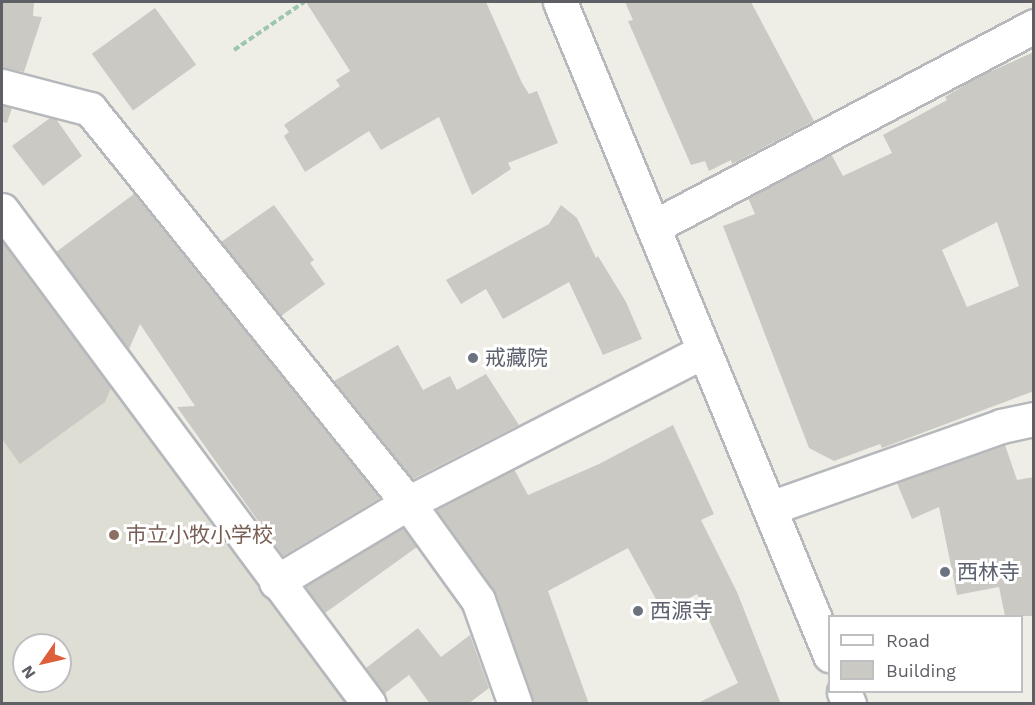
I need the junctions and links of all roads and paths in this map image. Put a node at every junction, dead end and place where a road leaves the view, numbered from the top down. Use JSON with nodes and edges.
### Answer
{"nodes":[{"id":1,"x":304,"y":2,"type":"edge"},
{"id":2,"x":560,"y":2,"type":"edge"},
{"id":3,"x":1034,"y":26,"type":"edge"},
{"id":4,"x":234,"y":50,"type":"dead end"},
{"id":5,"x":2,"y":86,"type":"edge"},
{"id":6,"x":2,"y":210,"type":"edge"},
{"id":7,"x":653,"y":227,"type":"junction"},
{"id":8,"x":704,"y":351,"type":"junction"},
{"id":9,"x":1034,"y":419,"type":"edge"},
{"id":10,"x":408,"y":503,"type":"junction"},
{"id":11,"x":770,"y":508,"type":"junction"},
{"id":12,"x":276,"y":582,"type":"junction"},
{"id":13,"x":828,"y":650,"type":"edge"},
{"id":14,"x":369,"y":704,"type":"edge"},
{"id":15,"x":515,"y":704,"type":"edge"}],
"edges":[{"from":1,"to":4,"type":"path"},
{"from":2,"to":7,"type":"street"},
{"from":3,"to":7,"type":"street"},
{"from":5,"to":10,"type":"street"},
{"from":6,"to":12,"type":"street"},
{"from":7,"to":8,"type":"street"},
{"from":8,"to":10,"type":"street"},
{"from":8,"to":11,"type":"street"},
{"from":9,"to":11,"type":"street"},
{"from":10,"to":12,"type":"street"},
{"from":10,"to":15,"type":"street"},
{"from":11,"to":13,"type":"street"},
{"from":12,"to":14,"type":"street"}]}
